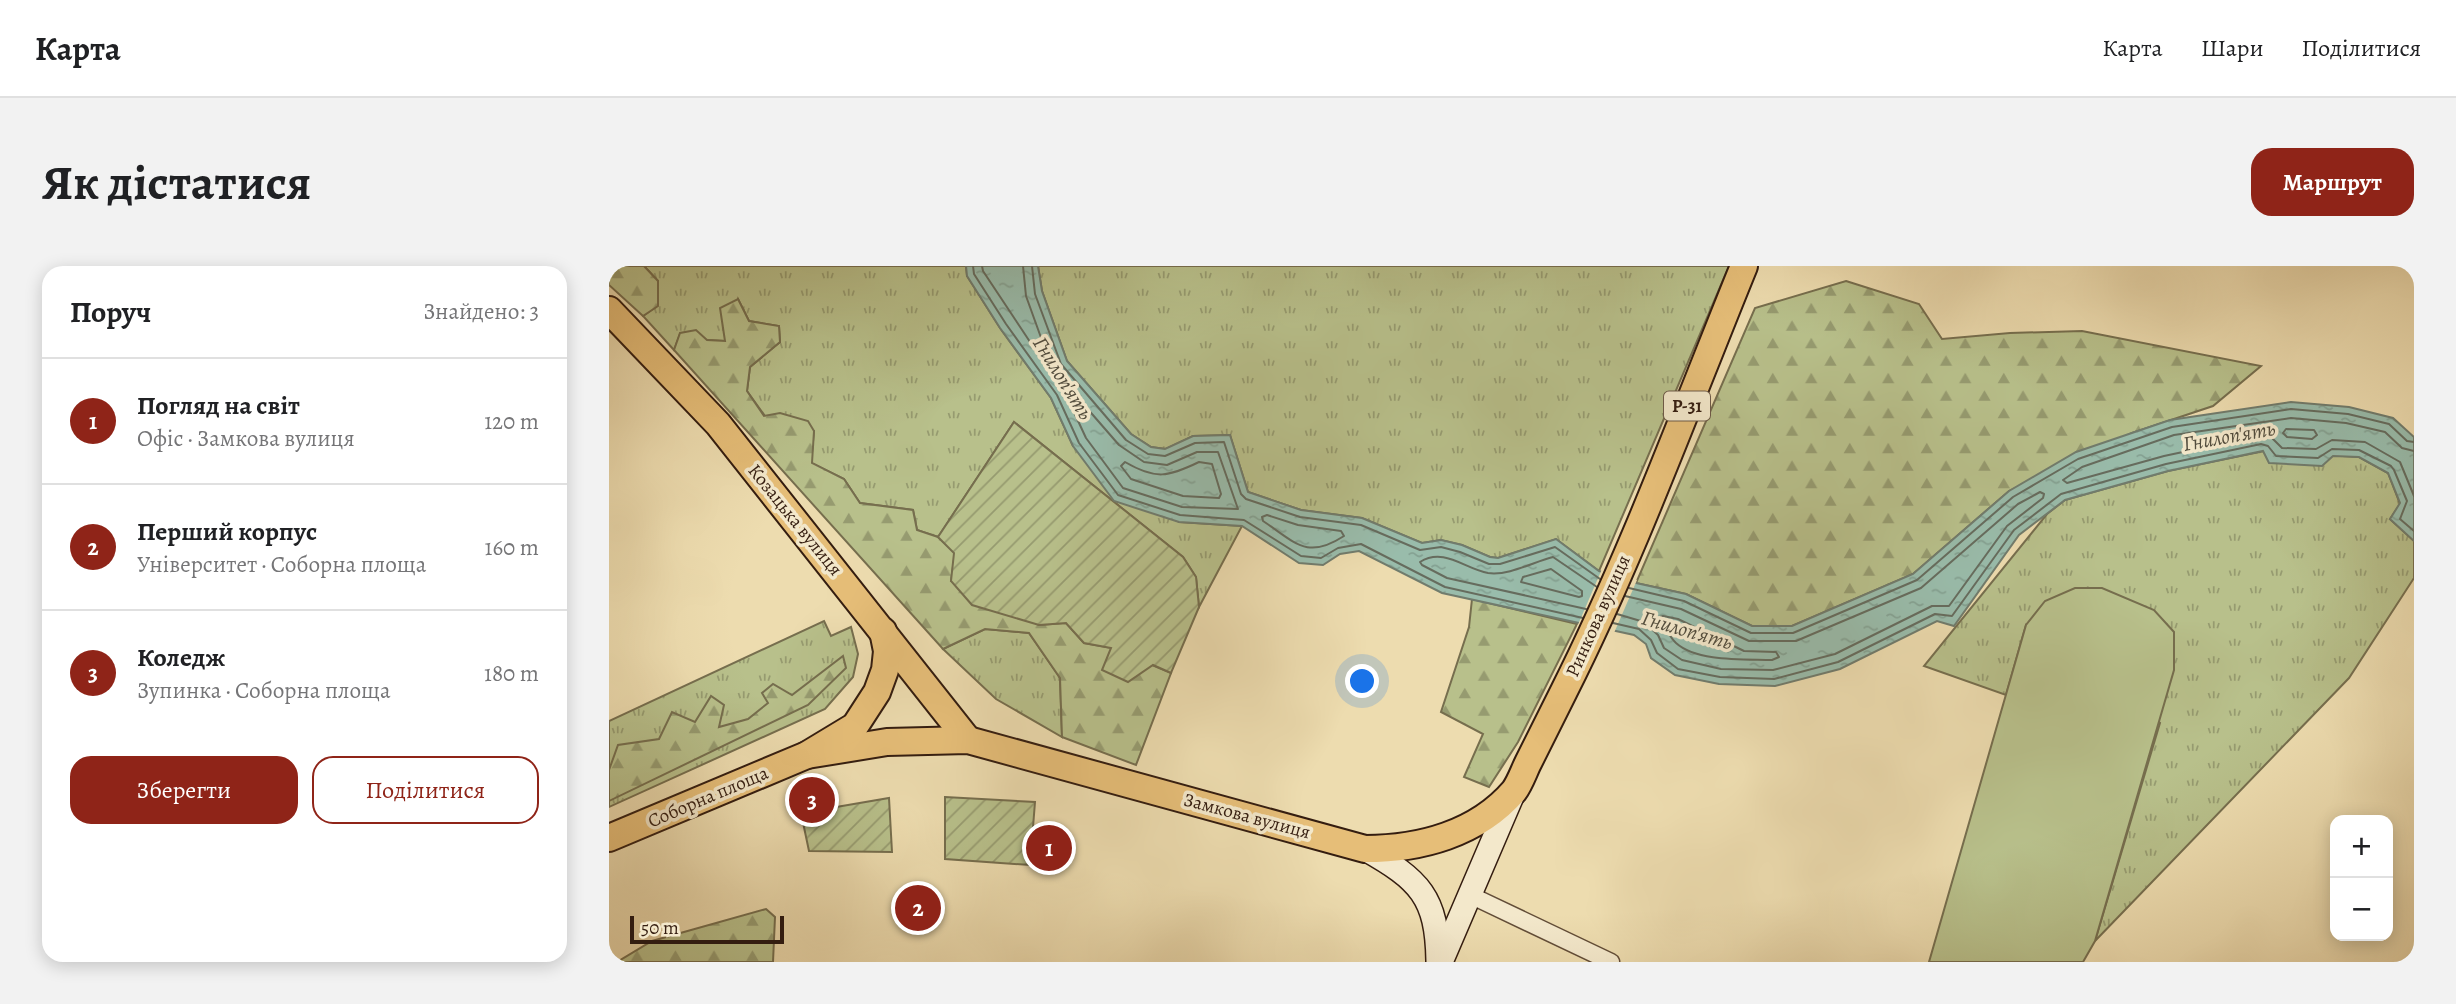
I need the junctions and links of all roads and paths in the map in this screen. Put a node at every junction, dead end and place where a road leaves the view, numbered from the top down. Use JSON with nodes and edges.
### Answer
{"nodes":[{"id":1,"x":1744,"y":266,"type":"edge"},
{"id":2,"x":609,"y":310,"type":"edge"},
{"id":3,"x":883,"y":631,"type":"junction"},
{"id":4,"x":968,"y":740,"type":"junction"},
{"id":5,"x":807,"y":755,"type":"junction"},
{"id":6,"x":1515,"y":790,"type":"junction"},
{"id":7,"x":609,"y":838,"type":"edge"},
{"id":8,"x":1366,"y":849,"type":"junction"},
{"id":9,"x":1470,"y":895,"type":"junction"},
{"id":10,"x":1439,"y":962,"type":"edge"},
{"id":11,"x":1611,"y":962,"type":"edge"}],
"edges":[{"from":1,"to":6,"type":"main road","name":"Ринкова вулиця","number":"Р-31"},
{"from":2,"to":3,"type":"main road","name":"Козацька вулиця"},
{"from":3,"to":4,"type":"main road","name":"Козацька вулиця"},
{"from":3,"to":5,"type":"main road","name":"Соборна площа"},
{"from":4,"to":5,"type":"main road","name":"Соборна площа"},
{"from":4,"to":8,"type":"main road","name":"Замкова вулиця"},
{"from":5,"to":7,"type":"main road","name":"Соборна площа"},
{"from":6,"to":8,"type":"main road","name":"Замкова вулиця"},
{"from":6,"to":9,"type":"main road","name":"Ринкова вулиця"},
{"from":8,"to":10,"type":"main road"},
{"from":9,"to":10,"type":"main road","name":"Ринкова вулиця"},
{"from":9,"to":11,"type":"street"}]}
